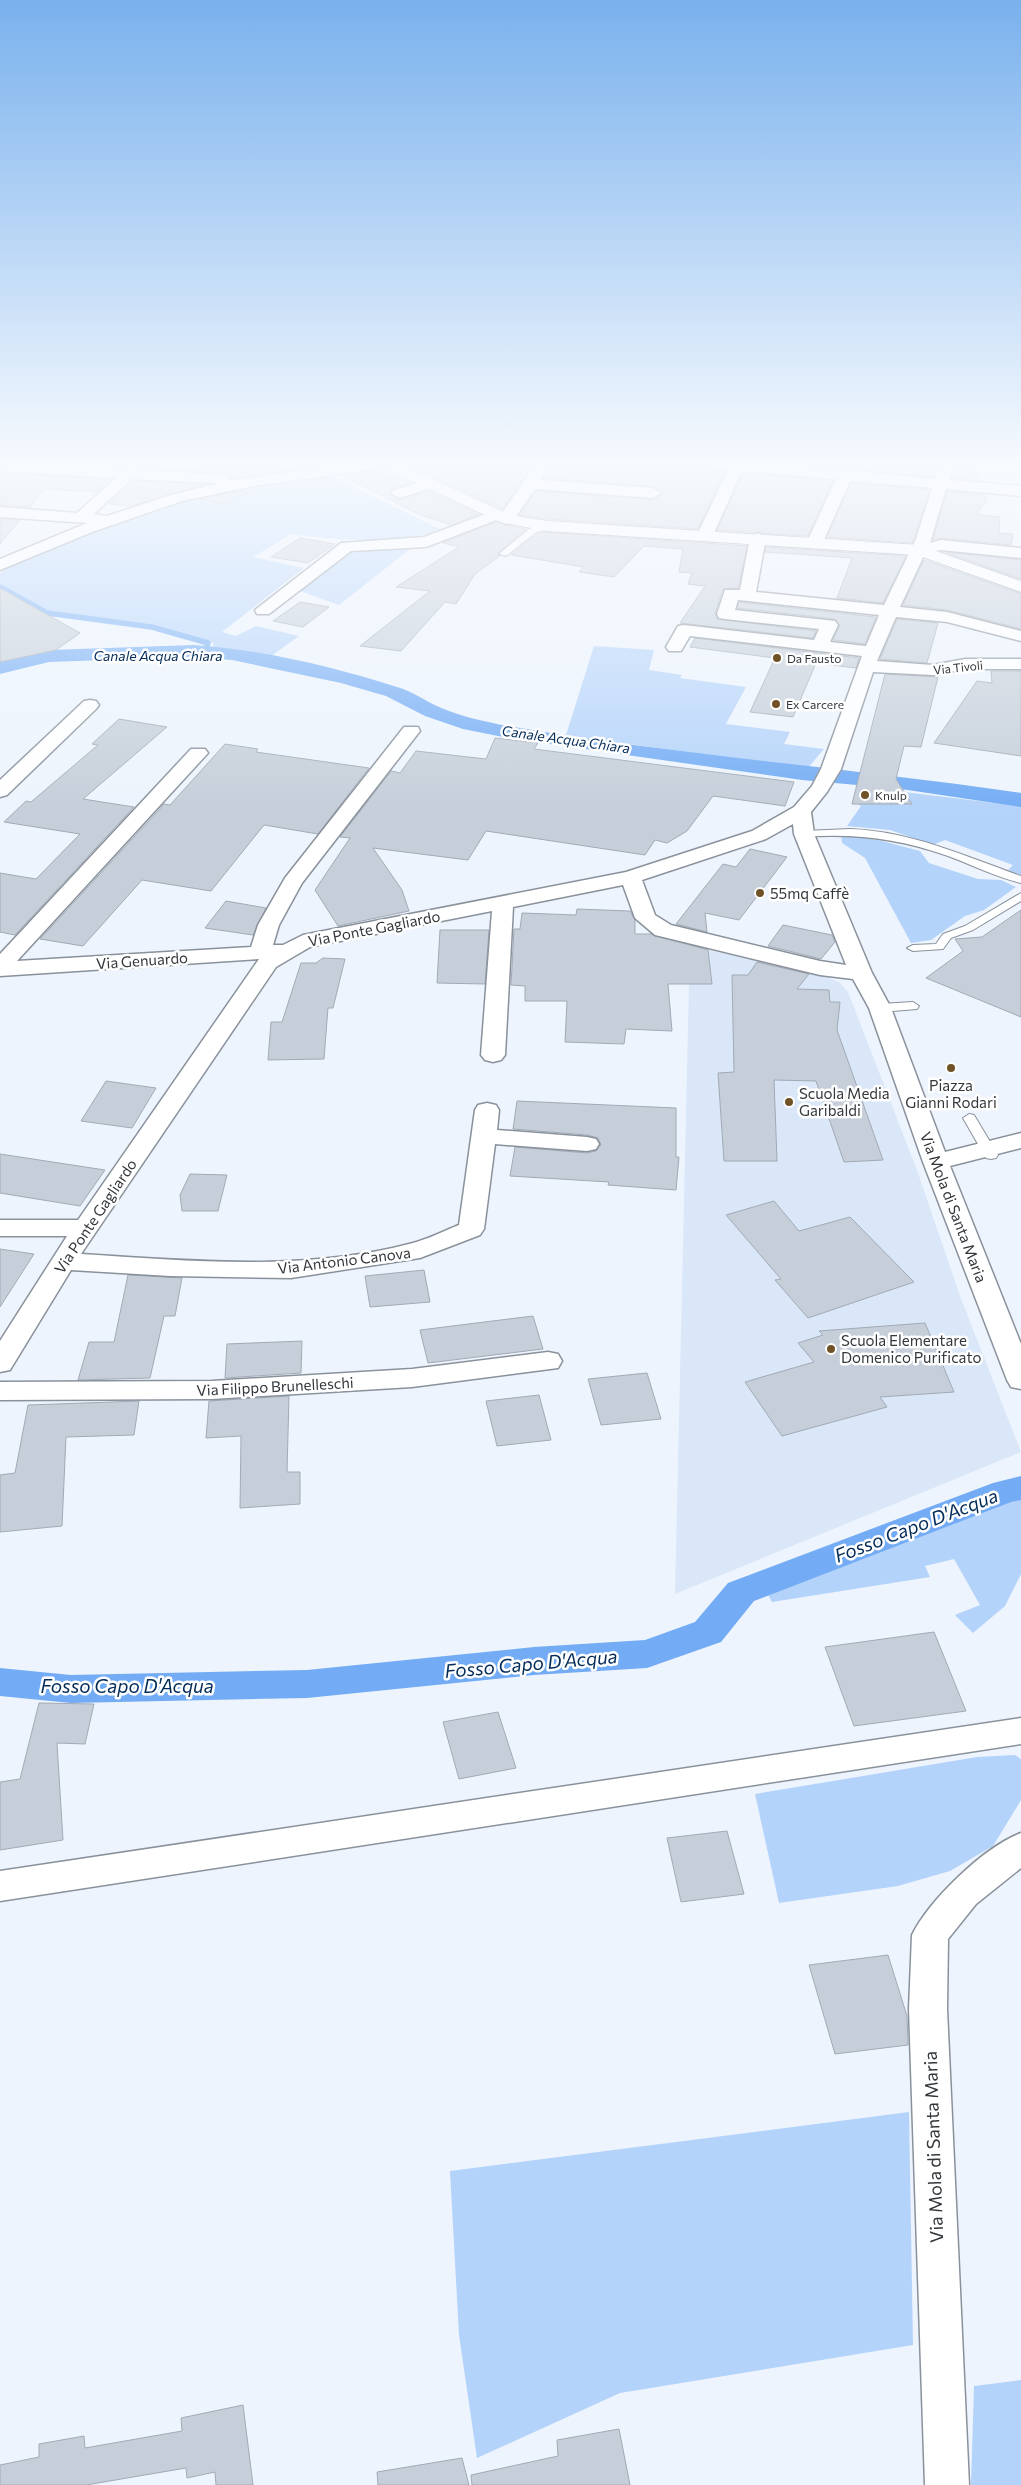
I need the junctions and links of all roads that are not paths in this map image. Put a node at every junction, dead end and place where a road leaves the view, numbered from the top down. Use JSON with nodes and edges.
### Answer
{"nodes":[{"id":1,"x":301,"y":581,"type":"edge"},
{"id":2,"x":750,"y":581,"type":"edge"},
{"id":3,"x":905,"y":581,"type":"edge"},
{"id":4,"x":1005,"y":581,"type":"edge"},
{"id":5,"x":1021,"y":587,"type":"edge"},
{"id":6,"x":747,"y":595,"type":"junction"},
{"id":7,"x":263,"y":610,"type":"dead end"},
{"id":8,"x":890,"y":610,"type":"junction"},
{"id":9,"x":759,"y":618,"type":"junction"},
{"id":10,"x":1021,"y":636,"type":"edge"},
{"id":11,"x":752,"y":638,"type":"junction"},
{"id":12,"x":820,"y":645,"type":"junction"},
{"id":13,"x":675,"y":647,"type":"dead end"},
{"id":14,"x":869,"y":659,"type":"junction"},
{"id":15,"x":1021,"y":664,"type":"edge"},
{"id":16,"x":90,"y":705,"type":"dead end"},
{"id":17,"x":410,"y":731,"type":"dead end"},
{"id":18,"x":198,"y":753,"type":"dead end"},
{"id":19,"x":0,"y":791,"type":"edge"},
{"id":20,"x":802,"y":823,"type":"junction"},
{"id":21,"x":630,"y":877,"type":"junction"},
{"id":22,"x":1021,"y":880,"type":"edge"},
{"id":23,"x":1021,"y":896,"type":"edge"},
{"id":24,"x":503,"y":902,"type":"junction"},
{"id":25,"x":913,"y":948,"type":"dead end"},
{"id":26,"x":285,"y":951,"type":"junction"},
{"id":27,"x":262,"y":952,"type":"junction"},
{"id":28,"x":0,"y":968,"type":"edge"},
{"id":29,"x":861,"y":973,"type":"junction"},
{"id":30,"x":913,"y":1006,"type":"dead end"},
{"id":31,"x":880,"y":1008,"type":"junction"},
{"id":32,"x":493,"y":1056,"type":"dead end"},
{"id":33,"x":486,"y":1110,"type":"dead end"},
{"id":34,"x":969,"y":1118,"type":"dead end"},
{"id":35,"x":484,"y":1136,"type":"junction"},
{"id":36,"x":1021,"y":1140,"type":"edge"},
{"id":37,"x":587,"y":1144,"type":"dead end"},
{"id":38,"x":989,"y":1152,"type":"junction"},
{"id":39,"x":936,"y":1162,"type":"junction"},
{"id":40,"x":0,"y":1228,"type":"edge"},
{"id":41,"x":86,"y":1228,"type":"junction"},
{"id":42,"x":63,"y":1261,"type":"junction"},
{"id":43,"x":548,"y":1361,"type":"dead end"},
{"id":44,"x":0,"y":1363,"type":"edge"},
{"id":45,"x":1021,"y":1380,"type":"edge"},
{"id":46,"x":0,"y":1391,"type":"edge"},
{"id":47,"x":1021,"y":1731,"type":"edge"},
{"id":48,"x":1021,"y":1848,"type":"edge"},
{"id":49,"x":0,"y":1886,"type":"edge"},
{"id":50,"x":947,"y":2485,"type":"edge"}],
"edges":[{"from":1,"to":7,"type":"street"},
{"from":2,"to":6,"type":"street"},
{"from":3,"to":8,"type":"street"},
{"from":4,"to":5,"type":"street"},
{"from":6,"to":8,"type":"street"},
{"from":6,"to":9,"type":"street"},
{"from":8,"to":10,"type":"street"},
{"from":8,"to":14,"type":"street"},
{"from":9,"to":11,"type":"street"},
{"from":9,"to":12,"type":"street"},
{"from":11,"to":12,"type":"street","name":"Via Tivoli"},
{"from":11,"to":13,"type":"street","name":"Via Tivoli"},
{"from":12,"to":14,"type":"street","name":"Via Tivoli"},
{"from":14,"to":15,"type":"street","name":"Via Tivoli"},
{"from":14,"to":20,"type":"street"},
{"from":16,"to":19,"type":"street"},
{"from":17,"to":27,"type":"street"},
{"from":18,"to":28,"type":"street"},
{"from":20,"to":21,"type":"street","name":"Via Ponte Gagliardo"},
{"from":20,"to":22,"type":"lane"},
{"from":20,"to":29,"type":"street","name":"Via Mola di Santa Maria"},
{"from":21,"to":24,"type":"street","name":"Via Ponte Gagliardo"},
{"from":21,"to":29,"type":"street"},
{"from":23,"to":25,"type":"lane"},
{"from":24,"to":26,"type":"street","name":"Via Ponte Gagliardo"},
{"from":24,"to":32,"type":"street"},
{"from":26,"to":27,"type":"street","name":"Via Genuardo"},
{"from":26,"to":41,"type":"street","name":"Via Ponte Gagliardo"},
{"from":27,"to":28,"type":"street","name":"Via Genuardo"},
{"from":29,"to":31,"type":"street","name":"Via Mola di Santa Maria"},
{"from":30,"to":31,"type":"lane"},
{"from":31,"to":39,"type":"street","name":"Via Mola di Santa Maria"},
{"from":33,"to":35,"type":"street","name":"Via Antonio Canova"},
{"from":34,"to":38,"type":"lane"},
{"from":35,"to":37,"type":"street"},
{"from":35,"to":42,"type":"street","name":"Via Antonio Canova"},
{"from":36,"to":38,"type":"street"},
{"from":38,"to":39,"type":"street"},
{"from":39,"to":45,"type":"street","name":"Via Mola di Santa Maria"},
{"from":40,"to":41,"type":"street"},
{"from":41,"to":42,"type":"street","name":"Via Ponte Gagliardo"},
{"from":42,"to":44,"type":"street","name":"Via Ponte Gagliardo"},
{"from":43,"to":46,"type":"street","name":"Via Filippo Brunelleschi"},
{"from":47,"to":49,"type":"street"},
{"from":48,"to":50,"type":"street","name":"Via Mola di Santa Maria"}]}
